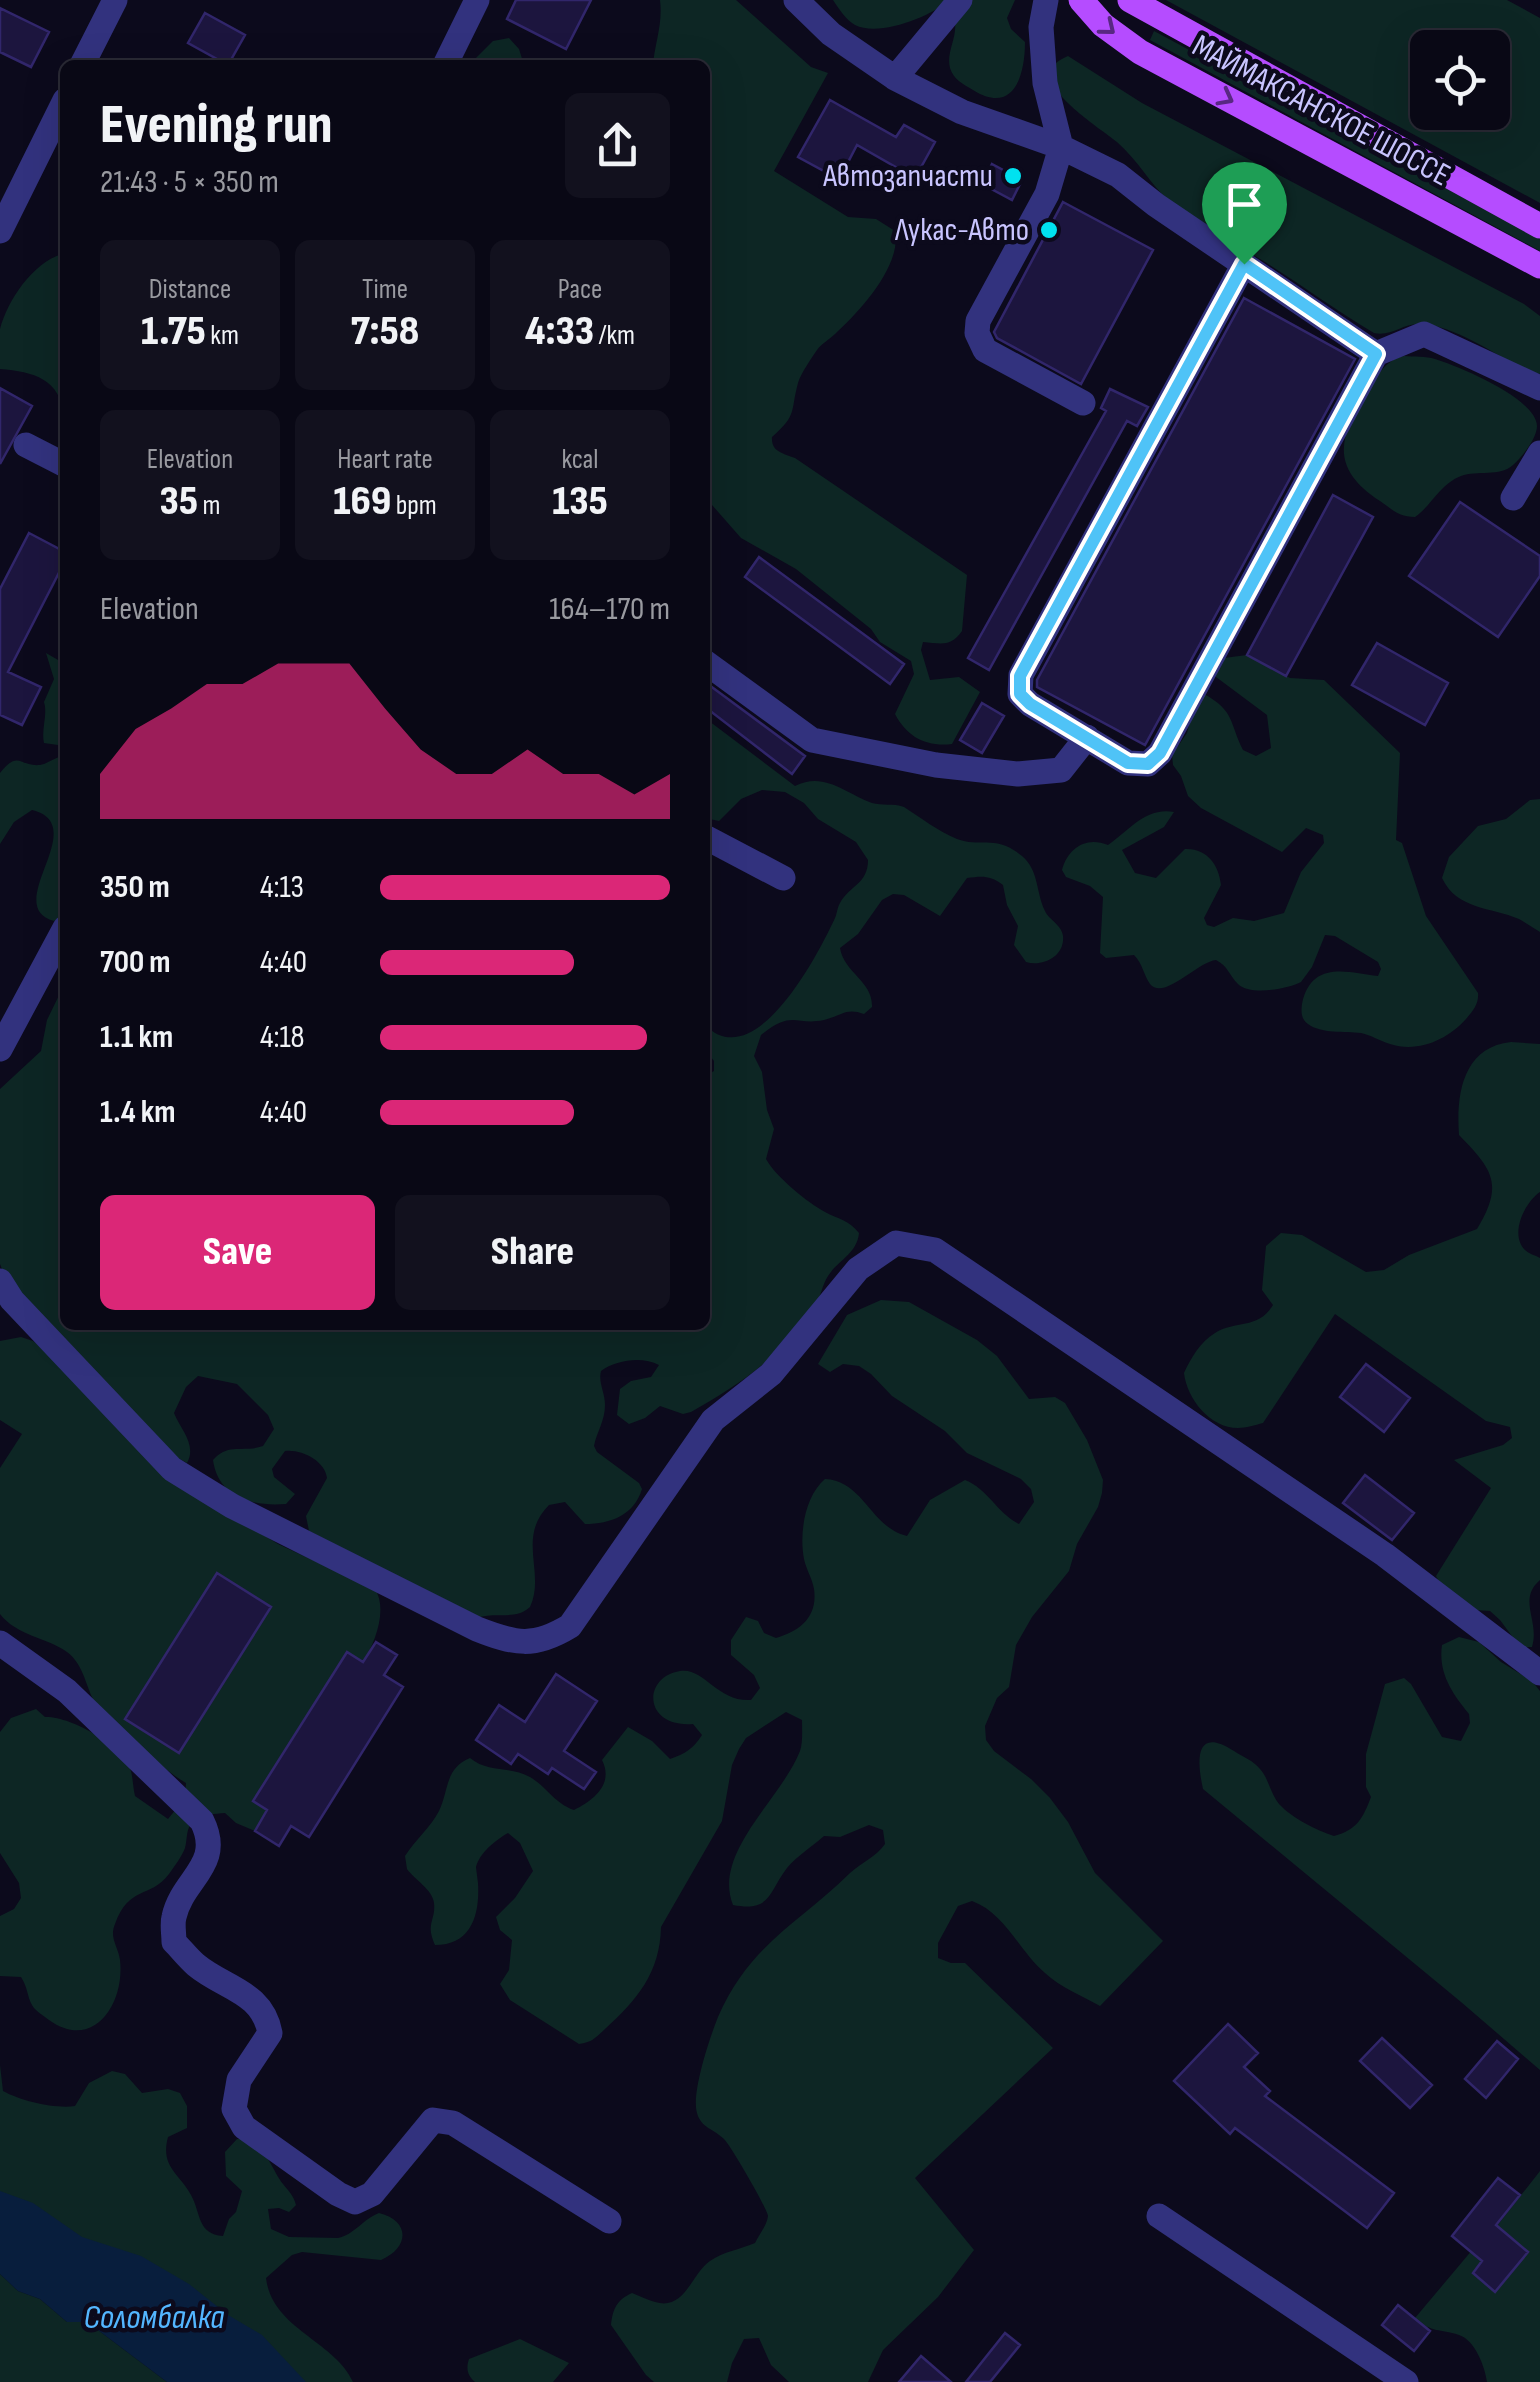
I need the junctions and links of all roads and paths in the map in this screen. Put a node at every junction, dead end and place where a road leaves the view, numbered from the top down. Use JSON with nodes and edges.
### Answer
{"nodes":[{"id":1,"x":114,"y":0,"type":"edge"},
{"id":2,"x":477,"y":0,"type":"edge"},
{"id":3,"x":796,"y":0,"type":"edge"},
{"id":4,"x":960,"y":0,"type":"edge"},
{"id":5,"x":1046,"y":0,"type":"edge"},
{"id":6,"x":1081,"y":0,"type":"edge"},
{"id":7,"x":1130,"y":0,"type":"edge"},
{"id":8,"x":84,"y":60,"type":"edge"},
{"id":9,"x":447,"y":60,"type":"edge"},
{"id":10,"x":895,"y":78,"type":"junction"},
{"id":11,"x":60,"y":110,"type":"edge"},
{"id":12,"x":1062,"y":147,"type":"junction"},
{"id":13,"x":1,"y":226,"type":"edge"},
{"id":14,"x":1540,"y":226,"type":"edge"},
{"id":15,"x":1244,"y":264,"type":"junction"},
{"id":16,"x":1540,"y":266,"type":"edge"},
{"id":17,"x":1376,"y":354,"type":"junction"},
{"id":18,"x":1540,"y":388,"type":"edge"},
{"id":19,"x":1083,"y":403,"type":"dead end"},
{"id":20,"x":26,"y":445,"type":"dead end"},
{"id":21,"x":1540,"y":453,"type":"edge"},
{"id":22,"x":60,"y":462,"type":"edge"},
{"id":23,"x":1513,"y":498,"type":"dead end"},
{"id":24,"x":710,"y":666,"type":"edge"},
{"id":25,"x":1087,"y":737,"type":"junction"},
{"id":26,"x":710,"y":840,"type":"edge"},
{"id":27,"x":783,"y":878,"type":"dead end"},
{"id":28,"x":60,"y":937,"type":"edge"},
{"id":29,"x":0,"y":1048,"type":"edge"},
{"id":30,"x":4,"y":1300,"type":"edge"},
{"id":31,"x":0,"y":1643,"type":"edge"},
{"id":32,"x":1540,"y":1673,"type":"edge"},
{"id":33,"x":1159,"y":2216,"type":"dead end"},
{"id":34,"x":609,"y":2221,"type":"dead end"},
{"id":35,"x":1406,"y":2382,"type":"edge"}],
"edges":[{"from":1,"to":8,"type":"street"},
{"from":2,"to":9,"type":"street"},
{"from":3,"to":10,"type":"street"},
{"from":4,"to":10,"type":"street"},
{"from":5,"to":12,"type":"street"},
{"from":6,"to":16,"type":"main road","name":"МАЙМАКСАНСКОЕ ШОССЕ","one_way":true},
{"from":7,"to":14,"type":"main road","name":"МАЙМАКСАНСКОЕ ШОССЕ"},
{"from":10,"to":12,"type":"street"},
{"from":11,"to":13,"type":"street"},
{"from":12,"to":15,"type":"street"},
{"from":12,"to":19,"type":"street"},
{"from":15,"to":17,"type":"street"},
{"from":15,"to":25,"type":"street"},
{"from":17,"to":18,"type":"street"},
{"from":17,"to":25,"type":"street"},
{"from":20,"to":22,"type":"street"},
{"from":21,"to":23,"type":"street"},
{"from":24,"to":25,"type":"street"},
{"from":26,"to":27,"type":"street"},
{"from":28,"to":29,"type":"street"},
{"from":30,"to":32,"type":"street"},
{"from":31,"to":34,"type":"street"},
{"from":33,"to":35,"type":"street"}]}
